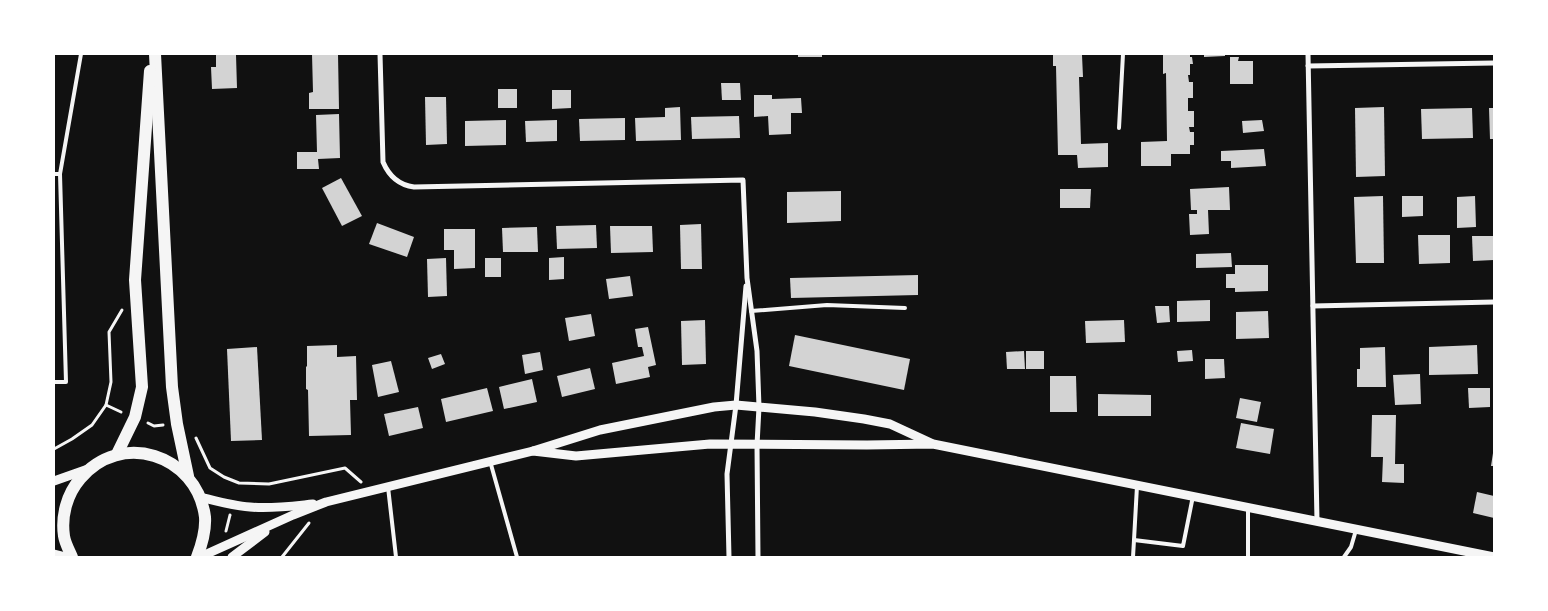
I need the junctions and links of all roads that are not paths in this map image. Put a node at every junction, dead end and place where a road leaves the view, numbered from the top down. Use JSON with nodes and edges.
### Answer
{"nodes":[{"id":1,"x":81,"y":54,"type":"edge"},
{"id":2,"x":151,"y":54,"type":"edge"},
{"id":3,"x":155,"y":54,"type":"edge"},
{"id":4,"x":380,"y":54,"type":"edge"},
{"id":5,"x":1123,"y":54,"type":"edge"},
{"id":6,"x":1308,"y":54,"type":"edge"},
{"id":7,"x":1494,"y":62,"type":"edge"},
{"id":8,"x":1308,"y":66,"type":"junction"},
{"id":9,"x":1120,"y":128,"type":"dead end"},
{"id":10,"x":54,"y":174,"type":"edge"},
{"id":11,"x":60,"y":174,"type":"junction"},
{"id":12,"x":747,"y":278,"type":"junction"},
{"id":13,"x":1494,"y":302,"type":"edge"},
{"id":14,"x":1313,"y":306,"type":"junction"},
{"id":15,"x":905,"y":308,"type":"dead end"},
{"id":16,"x":751,"y":311,"type":"junction"},
{"id":17,"x":54,"y":382,"type":"edge"},
{"id":18,"x":736,"y":405,"type":"junction"},
{"id":19,"x":759,"y":407,"type":"junction"},
{"id":20,"x":932,"y":444,"type":"junction"},
{"id":21,"x":757,"y":445,"type":"junction"},
{"id":22,"x":730,"y":446,"type":"junction"},
{"id":23,"x":533,"y":451,"type":"junction"},
{"id":24,"x":117,"y":454,"type":"junction"},
{"id":25,"x":490,"y":461,"type":"junction"},
{"id":26,"x":88,"y":469,"type":"junction"},
{"id":27,"x":188,"y":476,"type":"junction"},
{"id":28,"x":54,"y":481,"type":"edge"},
{"id":29,"x":1137,"y":484,"type":"junction"},
{"id":30,"x":388,"y":487,"type":"junction"},
{"id":31,"x":1193,"y":496,"type":"junction"},
{"id":32,"x":200,"y":497,"type":"junction"},
{"id":33,"x":326,"y":502,"type":"junction"},
{"id":34,"x":1248,"y":507,"type":"junction"},
{"id":35,"x":281,"y":521,"type":"junction"},
{"id":36,"x":1317,"y":521,"type":"junction"},
{"id":37,"x":1356,"y":529,"type":"junction"},
{"id":38,"x":1134,"y":540,"type":"junction"},
{"id":39,"x":54,"y":554,"type":"edge"},
{"id":40,"x":1459,"y":554,"type":"edge"},
{"id":41,"x":66,"y":557,"type":"edge"},
{"id":42,"x":72,"y":557,"type":"edge"},
{"id":43,"x":198,"y":557,"type":"edge"},
{"id":44,"x":232,"y":557,"type":"edge"},
{"id":45,"x":396,"y":557,"type":"edge"},
{"id":46,"x":518,"y":557,"type":"edge"},
{"id":47,"x":729,"y":557,"type":"edge"},
{"id":48,"x":758,"y":557,"type":"edge"},
{"id":49,"x":1134,"y":557,"type":"edge"},
{"id":50,"x":1248,"y":557,"type":"edge"},
{"id":51,"x":1344,"y":557,"type":"edge"},
{"id":52,"x":1494,"y":557,"type":"edge"}],
"edges":[{"from":1,"to":11,"type":"lane"},
{"from":2,"to":24,"type":"main road"},
{"from":3,"to":27,"type":"main road"},
{"from":4,"to":12,"type":"street"},
{"from":5,"to":9,"type":"lane"},
{"from":6,"to":8,"type":"street"},
{"from":7,"to":8,"type":"street"},
{"from":8,"to":14,"type":"street"},
{"from":10,"to":11,"type":"lane"},
{"from":11,"to":17,"type":"lane"},
{"from":12,"to":16,"type":"street"},
{"from":12,"to":18,"type":"street"},
{"from":13,"to":14,"type":"street"},
{"from":14,"to":36,"type":"street"},
{"from":15,"to":16,"type":"lane"},
{"from":16,"to":19,"type":"street"},
{"from":18,"to":19,"type":"street"},
{"from":18,"to":22,"type":"street"},
{"from":18,"to":23,"type":"street"},
{"from":19,"to":20,"type":"street"},
{"from":19,"to":21,"type":"street"},
{"from":20,"to":21,"type":"street"},
{"from":20,"to":29,"type":"street"},
{"from":21,"to":22,"type":"street"},
{"from":21,"to":48,"type":"street"},
{"from":22,"to":23,"type":"street"},
{"from":22,"to":47,"type":"street"},
{"from":23,"to":25,"type":"street"},
{"from":24,"to":26,"type":"main road"},
{"from":24,"to":27,"type":"main road"},
{"from":25,"to":30,"type":"street"},
{"from":25,"to":46,"type":"lane"},
{"from":26,"to":28,"type":"street"},
{"from":26,"to":42,"type":"main road"},
{"from":27,"to":32,"type":"main road"},
{"from":29,"to":31,"type":"street"},
{"from":29,"to":38,"type":"lane"},
{"from":30,"to":33,"type":"street"},
{"from":30,"to":45,"type":"lane"},
{"from":31,"to":34,"type":"street"},
{"from":31,"to":38,"type":"lane"},
{"from":32,"to":33,"type":"street"},
{"from":32,"to":43,"type":"main road"},
{"from":33,"to":35,"type":"street"},
{"from":34,"to":36,"type":"street"},
{"from":34,"to":50,"type":"lane"},
{"from":35,"to":43,"type":"street"},
{"from":35,"to":44,"type":"street"},
{"from":36,"to":37,"type":"street"},
{"from":37,"to":40,"type":"street"},
{"from":37,"to":51,"type":"lane"},
{"from":38,"to":49,"type":"lane"},
{"from":39,"to":41,"type":"street"},
{"from":40,"to":52,"type":"street"}]}
